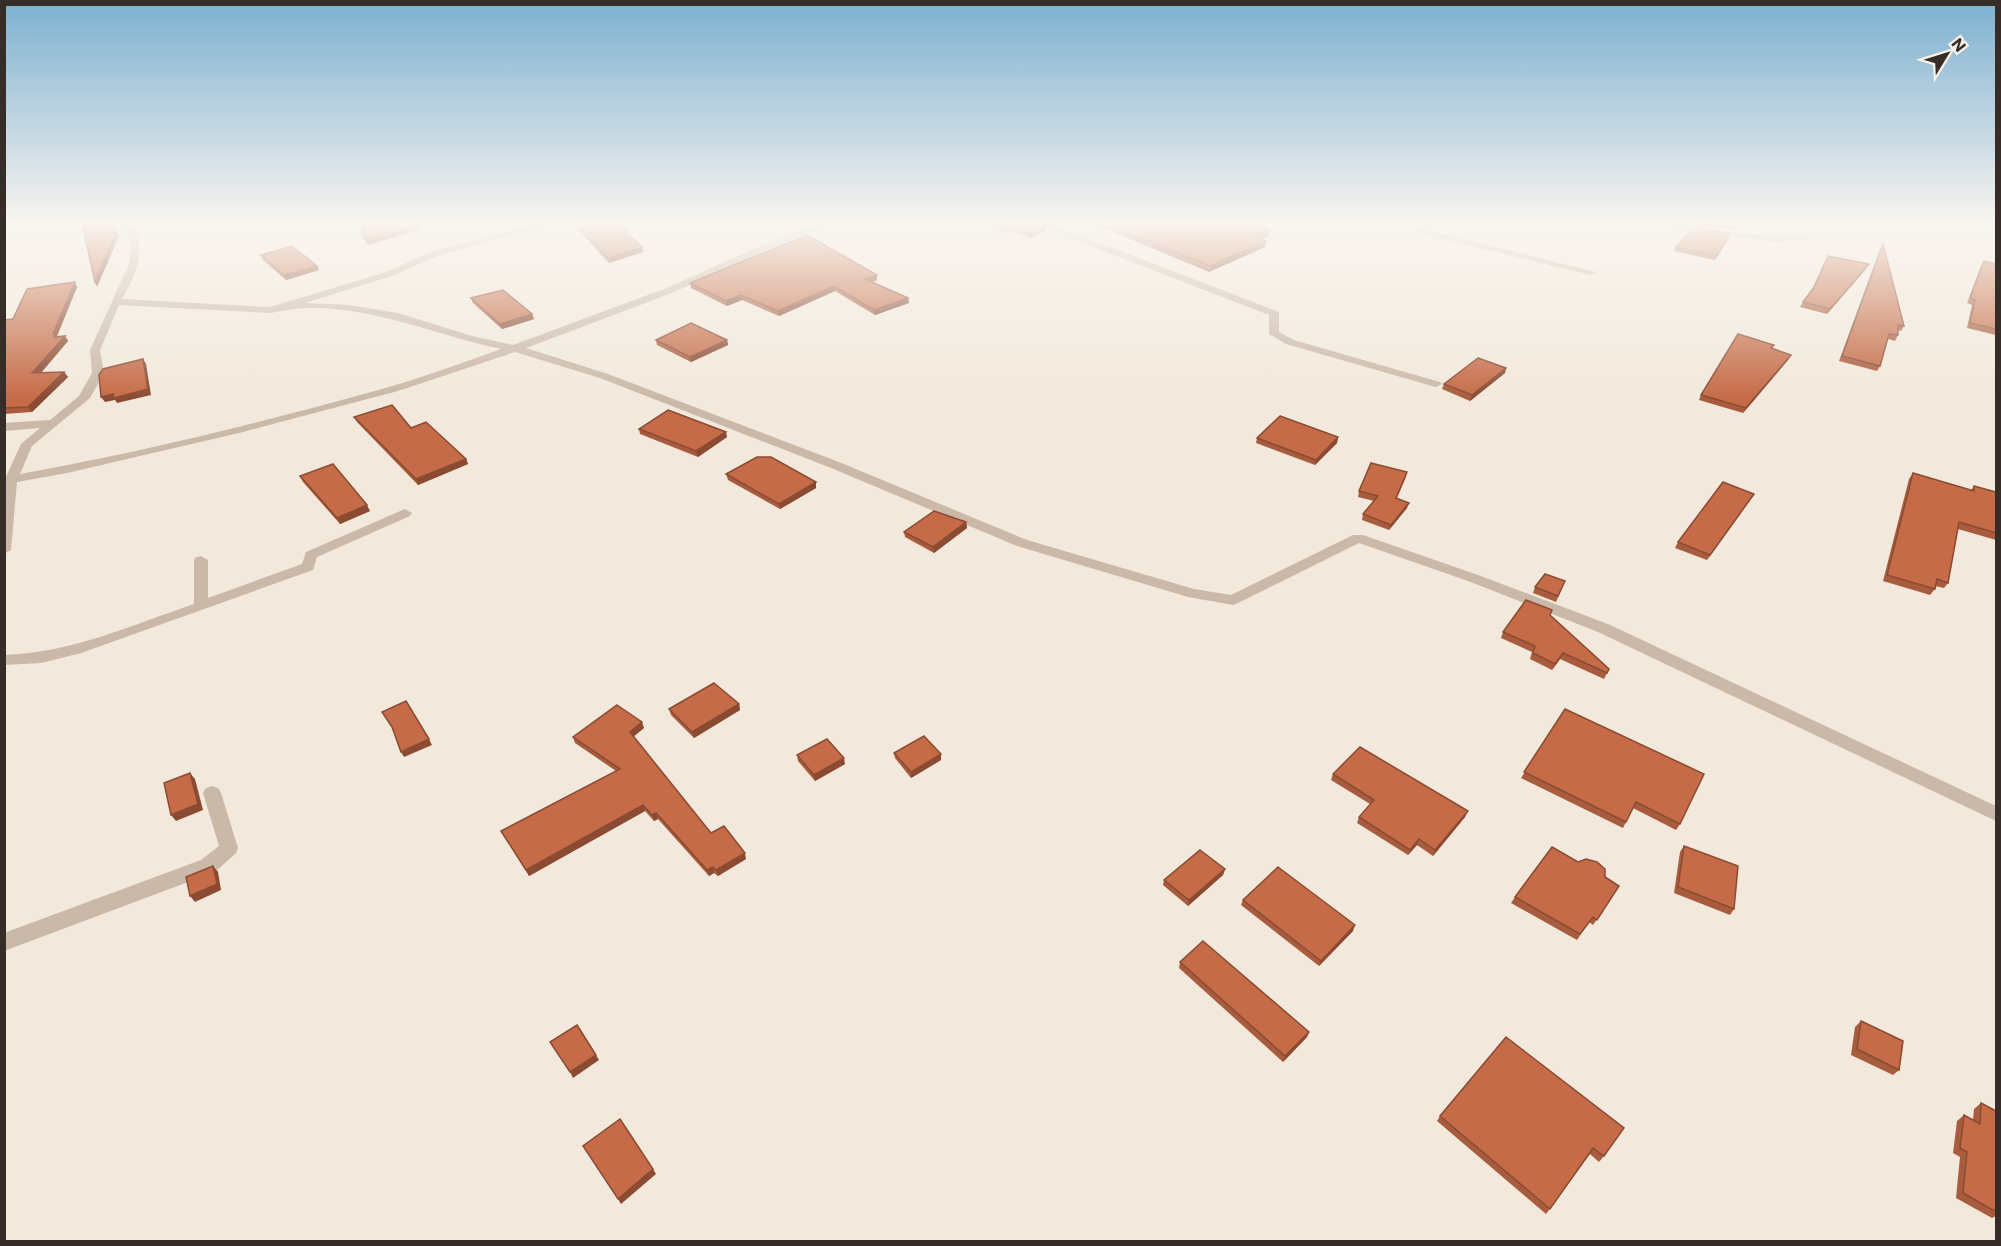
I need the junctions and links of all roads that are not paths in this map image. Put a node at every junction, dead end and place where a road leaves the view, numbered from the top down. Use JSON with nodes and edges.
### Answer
{"nodes":[{"id":1,"x":126,"y":282,"type":"edge"},
{"id":2,"x":362,"y":282,"type":"edge"},
{"id":3,"x":688,"y":282,"type":"edge"},
{"id":4,"x":1193,"y":282,"type":"edge"},
{"id":5,"x":114,"y":302,"type":"junction"},
{"id":6,"x":288,"y":305,"type":"junction"},
{"id":7,"x":513,"y":348,"type":"junction"},
{"id":8,"x":1436,"y":384,"type":"dead end"},
{"id":9,"x":52,"y":423,"type":"junction"},
{"id":10,"x":4,"y":427,"type":"edge"},
{"id":11,"x":11,"y":479,"type":"junction"},
{"id":12,"x":405,"y":513,"type":"dead end"},
{"id":13,"x":4,"y":550,"type":"edge"},
{"id":14,"x":201,"y":560,"type":"dead end"},
{"id":15,"x":201,"y":606,"type":"junction"},
{"id":16,"x":4,"y":660,"type":"edge"},
{"id":17,"x":212,"y":793,"type":"dead end"},
{"id":18,"x":1996,"y":814,"type":"edge"},
{"id":19,"x":4,"y":942,"type":"edge"}],
"edges":[{"from":1,"to":5,"type":"street"},
{"from":2,"to":6,"type":"street"},
{"from":3,"to":7,"type":"street"},
{"from":4,"to":8,"type":"street"},
{"from":5,"to":6,"type":"street"},
{"from":5,"to":9,"type":"street"},
{"from":6,"to":7,"type":"street"},
{"from":7,"to":11,"type":"street"},
{"from":7,"to":18,"type":"street"},
{"from":9,"to":10,"type":"street"},
{"from":9,"to":11,"type":"street"},
{"from":11,"to":13,"type":"street"},
{"from":12,"to":15,"type":"street"},
{"from":14,"to":15,"type":"street"},
{"from":15,"to":16,"type":"street"},
{"from":17,"to":19,"type":"street"}]}
